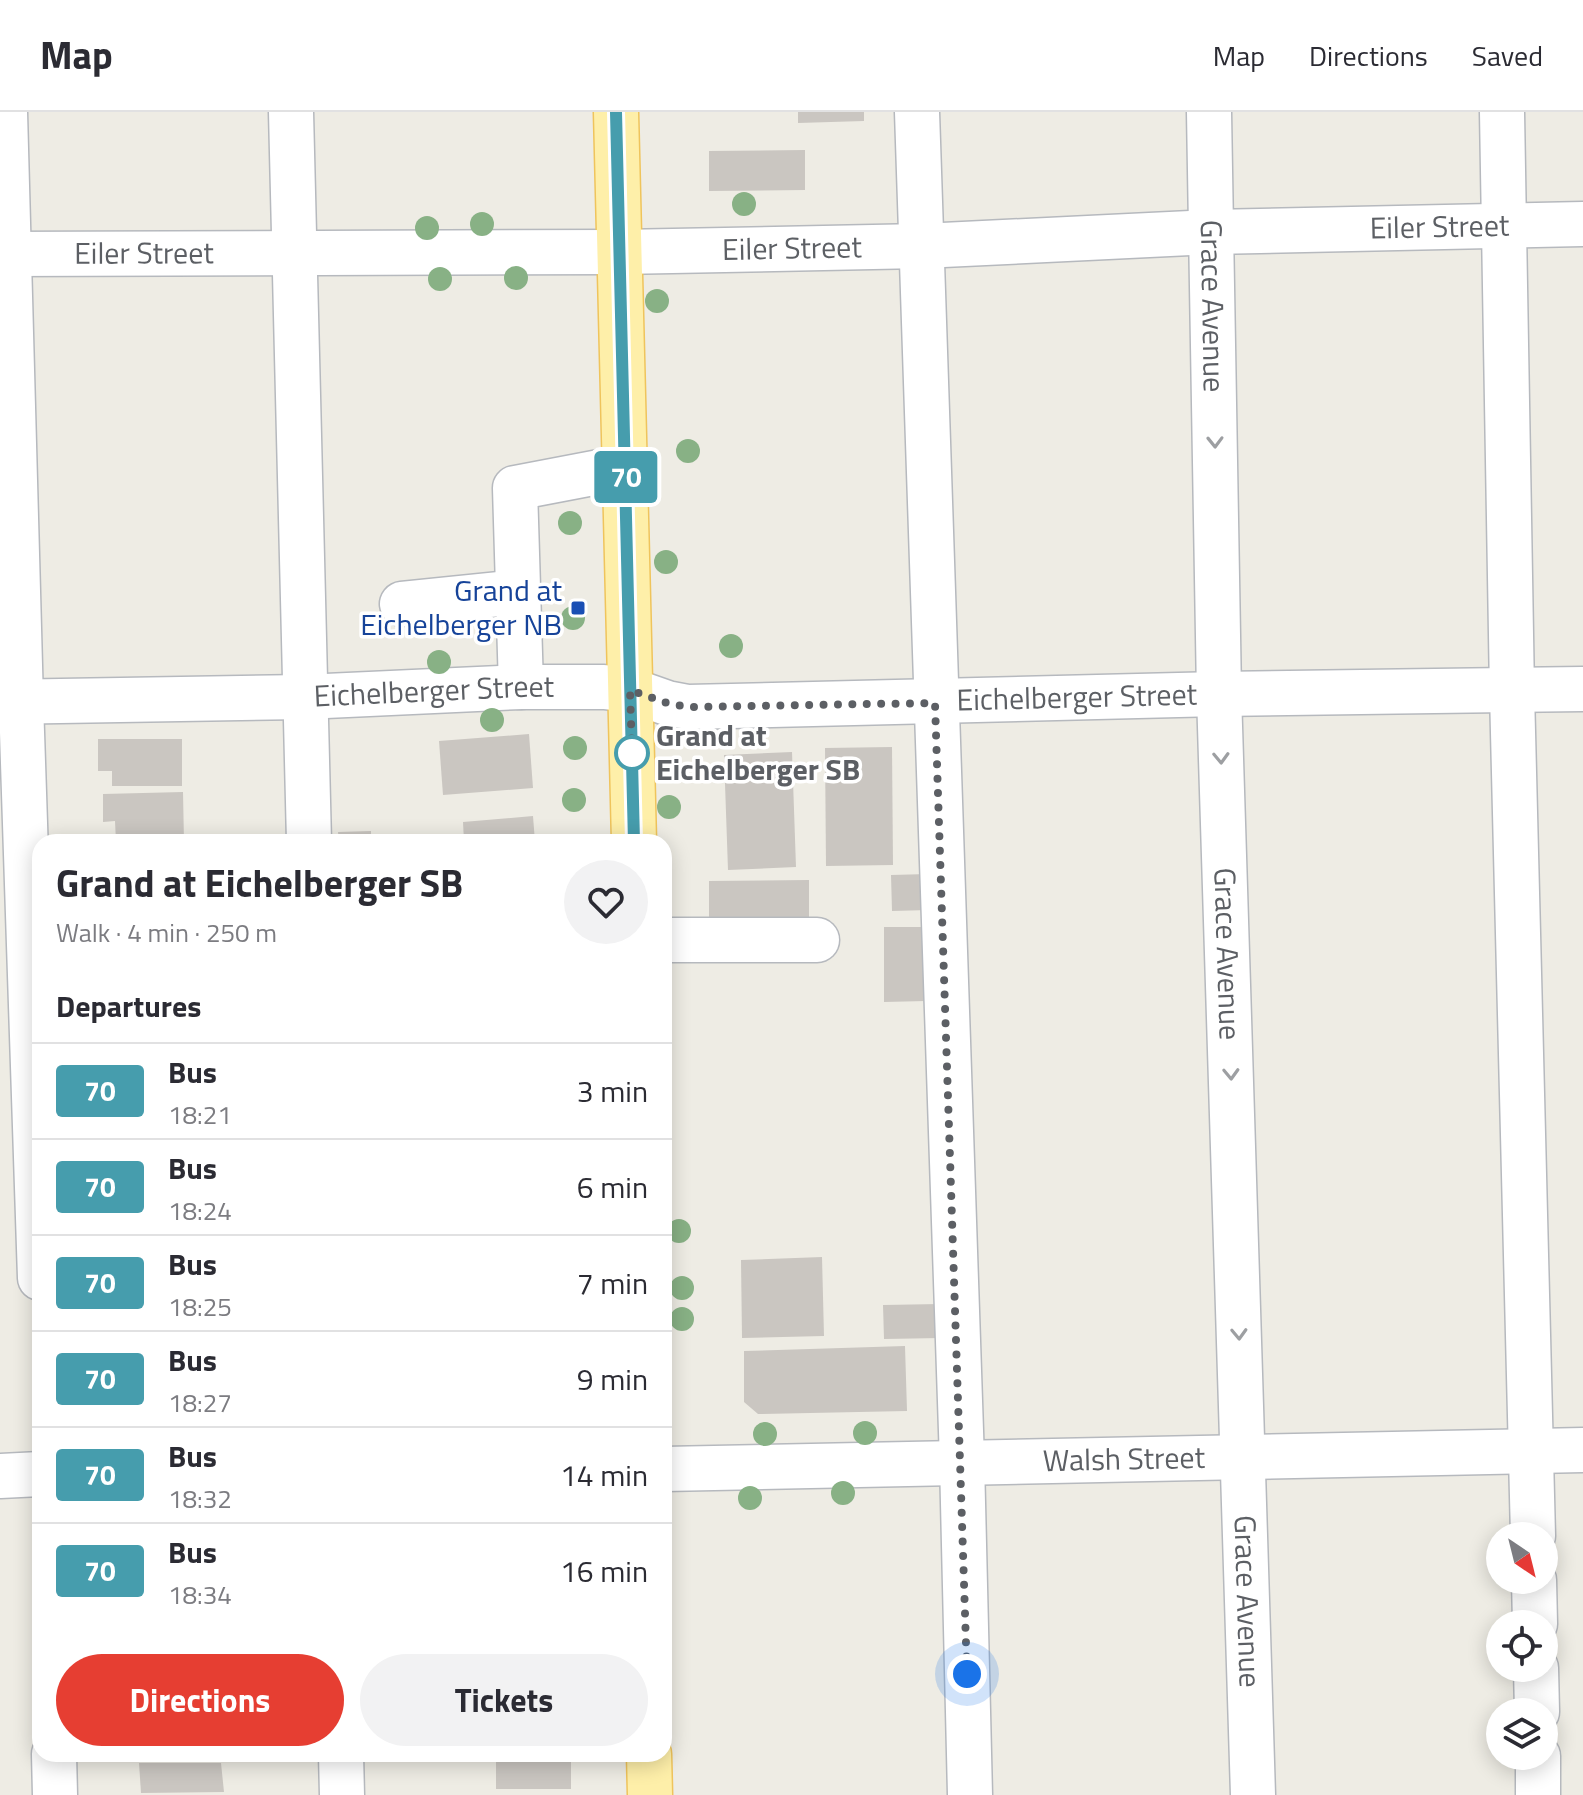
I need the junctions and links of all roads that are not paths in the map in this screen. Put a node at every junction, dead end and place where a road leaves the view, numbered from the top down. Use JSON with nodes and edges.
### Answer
{"nodes":[{"id":1,"x":5,"y":112,"type":"edge"},
{"id":2,"x":291,"y":112,"type":"edge"},
{"id":3,"x":616,"y":112,"type":"edge"},
{"id":4,"x":917,"y":112,"type":"edge"},
{"id":5,"x":1209,"y":112,"type":"edge"},
{"id":6,"x":1502,"y":112,"type":"edge"},
{"id":7,"x":1583,"y":224,"type":"edge"},
{"id":8,"x":1504,"y":225,"type":"junction"},
{"id":9,"x":1211,"y":232,"type":"junction"},
{"id":10,"x":922,"y":246,"type":"junction"},
{"id":11,"x":620,"y":252,"type":"junction"},
{"id":12,"x":294,"y":253,"type":"junction"},
{"id":13,"x":5,"y":254,"type":"edge"},
{"id":14,"x":625,"y":467,"type":"junction"},
{"id":15,"x":518,"y":592,"type":"junction"},
{"id":16,"x":402,"y":604,"type":"dead end"},
{"id":17,"x":521,"y":687,"type":"junction"},
{"id":18,"x":1583,"y":689,"type":"edge"},
{"id":19,"x":630,"y":690,"type":"junction"},
{"id":20,"x":1512,"y":692,"type":"junction"},
{"id":21,"x":1219,"y":694,"type":"junction"},
{"id":22,"x":304,"y":697,"type":"junction"},
{"id":23,"x":10,"y":702,"type":"edge"},
{"id":24,"x":935,"y":703,"type":"junction"},
{"id":25,"x":309,"y":834,"type":"edge"},
{"id":26,"x":634,"y":834,"type":"edge"},
{"id":27,"x":672,"y":940,"type":"edge"},
{"id":28,"x":817,"y":940,"type":"dead end"},
{"id":29,"x":32,"y":1124,"type":"edge"},
{"id":30,"x":1583,"y":1450,"type":"edge"},
{"id":31,"x":1532,"y":1451,"type":"junction"},
{"id":32,"x":1243,"y":1457,"type":"junction"},
{"id":33,"x":962,"y":1461,"type":"junction"},
{"id":34,"x":672,"y":1469,"type":"edge"},
{"id":35,"x":32,"y":1474,"type":"edge"},
{"id":36,"x":0,"y":1476,"type":"edge"},
{"id":37,"x":1533,"y":1522,"type":"edge"},
{"id":38,"x":54,"y":1762,"type":"edge"},
{"id":39,"x":341,"y":1762,"type":"edge"},
{"id":40,"x":649,"y":1762,"type":"edge"},
{"id":41,"x":1538,"y":1770,"type":"edge"},
{"id":42,"x":55,"y":1795,"type":"edge"},
{"id":43,"x":342,"y":1795,"type":"edge"},
{"id":44,"x":650,"y":1795,"type":"edge"},
{"id":45,"x":970,"y":1795,"type":"edge"},
{"id":46,"x":1253,"y":1795,"type":"edge"},
{"id":47,"x":1538,"y":1795,"type":"edge"}],
"edges":[{"from":1,"to":13,"type":"street"},
{"from":2,"to":12,"type":"street"},
{"from":3,"to":11,"type":"main road"},
{"from":4,"to":10,"type":"street"},
{"from":5,"to":9,"type":"street","name":"Grace Avenue"},
{"from":6,"to":8,"type":"street"},
{"from":7,"to":8,"type":"street","name":"Eiler Street"},
{"from":8,"to":9,"type":"street","name":"Eiler Street"},
{"from":8,"to":20,"type":"street"},
{"from":9,"to":10,"type":"street","name":"Eiler Street"},
{"from":9,"to":21,"type":"street","name":"Grace Avenue","one_way":true},
{"from":10,"to":11,"type":"street","name":"Eiler Street"},
{"from":10,"to":24,"type":"street"},
{"from":11,"to":12,"type":"street","name":"Eiler Street"},
{"from":11,"to":14,"type":"main road"},
{"from":12,"to":13,"type":"street","name":"Eiler Street"},
{"from":12,"to":22,"type":"street"},
{"from":13,"to":23,"type":"street"},
{"from":14,"to":15,"type":"street"},
{"from":14,"to":19,"type":"main road"},
{"from":15,"to":16,"type":"street"},
{"from":15,"to":17,"type":"street"},
{"from":17,"to":19,"type":"street","name":"Eichelberger Street"},
{"from":17,"to":22,"type":"street","name":"Eichelberger Street"},
{"from":18,"to":20,"type":"street","name":"Eichelberger Street"},
{"from":19,"to":24,"type":"street","name":"Eichelberger Street"},
{"from":19,"to":26,"type":"main road"},
{"from":20,"to":21,"type":"street","name":"Eichelberger Street"},
{"from":20,"to":31,"type":"street"},
{"from":21,"to":24,"type":"street","name":"Eichelberger Street"},
{"from":21,"to":32,"type":"street","name":"Grace Avenue","one_way":true},
{"from":22,"to":23,"type":"street","name":"Eichelberger Street"},
{"from":22,"to":25,"type":"street"},
{"from":23,"to":29,"type":"street"},
{"from":24,"to":33,"type":"street"},
{"from":27,"to":28,"type":"street"},
{"from":30,"to":31,"type":"street","name":"Walsh Street"},
{"from":31,"to":32,"type":"street","name":"Walsh Street"},
{"from":31,"to":37,"type":"street"},
{"from":32,"to":33,"type":"street","name":"Walsh Street"},
{"from":32,"to":46,"type":"street","name":"Grace Avenue"},
{"from":33,"to":34,"type":"street","name":"Walsh Street"},
{"from":33,"to":45,"type":"street"},
{"from":35,"to":36,"type":"street"},
{"from":38,"to":42,"type":"street"},
{"from":39,"to":43,"type":"street"},
{"from":40,"to":44,"type":"main road"},
{"from":41,"to":47,"type":"street"}]}
